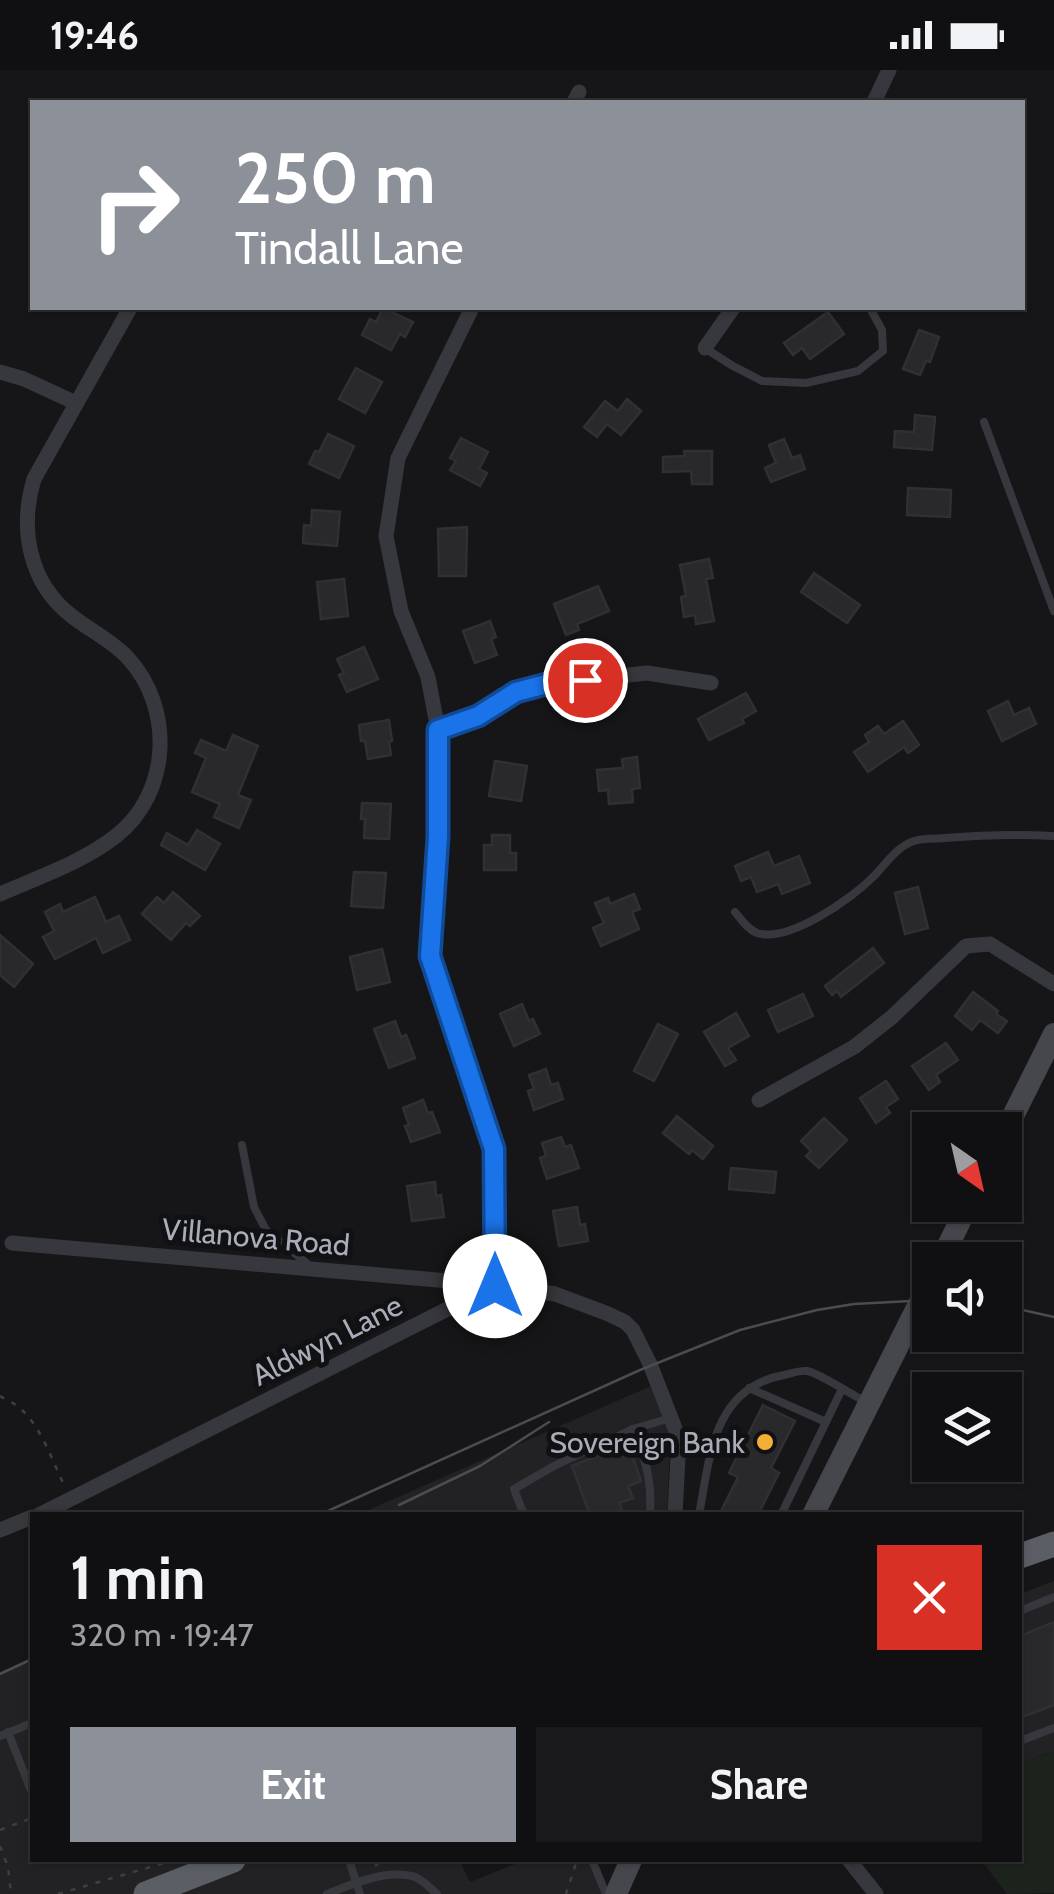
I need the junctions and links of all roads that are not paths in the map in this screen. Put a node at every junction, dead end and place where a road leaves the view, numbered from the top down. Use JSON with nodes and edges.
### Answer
{"nodes":[{"id":1,"x":889,"y":70,"type":"edge"},
{"id":2,"x":875,"y":100,"type":"edge"},
{"id":3,"x":129,"y":310,"type":"edge"},
{"id":4,"x":471,"y":310,"type":"edge"},
{"id":5,"x":732,"y":310,"type":"edge"},
{"id":6,"x":871,"y":310,"type":"edge"},
{"id":7,"x":704,"y":348,"type":"joint"},
{"id":8,"x":0,"y":372,"type":"edge"},
{"id":9,"x":76,"y":403,"type":"junction"},
{"id":10,"x":984,"y":422,"type":"dead end"},
{"id":11,"x":1054,"y":611,"type":"edge"},
{"id":12,"x":711,"y":683,"type":"dead end"},
{"id":13,"x":438,"y":730,"type":"junction"},
{"id":14,"x":1054,"y":836,"type":"edge"},
{"id":15,"x":0,"y":894,"type":"edge"},
{"id":16,"x":735,"y":912,"type":"dead end"},
{"id":17,"x":1054,"y":984,"type":"edge"},
{"id":18,"x":1054,"y":1034,"type":"edge"},
{"id":19,"x":759,"y":1100,"type":"dead end"},
{"id":20,"x":1015,"y":1112,"type":"edge"},
{"id":21,"x":242,"y":1145,"type":"dead end"},
{"id":22,"x":12,"y":1243,"type":"dead end"},
{"id":23,"x":313,"y":1270,"type":"junction"},
{"id":24,"x":495,"y":1286,"type":"junction"},
{"id":25,"x":912,"y":1318,"type":"edge"},
{"id":26,"x":749,"y":1388,"type":"junction"},
{"id":27,"x":842,"y":1390,"type":"junction"},
{"id":28,"x":869,"y":1404,"type":"junction"},
{"id":29,"x":671,"y":1418,"type":"junction"},
{"id":30,"x":826,"y":1422,"type":"junction"},
{"id":31,"x":633,"y":1429,"type":"junction"},
{"id":32,"x":45,"y":1512,"type":"edge"},
{"id":33,"x":523,"y":1512,"type":"edge"},
{"id":34,"x":650,"y":1512,"type":"edge"},
{"id":35,"x":674,"y":1512,"type":"edge"},
{"id":36,"x":701,"y":1512,"type":"edge"},
{"id":37,"x":782,"y":1512,"type":"edge"},
{"id":38,"x":815,"y":1512,"type":"edge"},
{"id":39,"x":30,"y":1518,"type":"edge"},
{"id":40,"x":0,"y":1530,"type":"edge"},
{"id":41,"x":1054,"y":1544,"type":"edge"},
{"id":42,"x":1022,"y":1555,"type":"edge"},
{"id":43,"x":1054,"y":1597,"type":"edge"},
{"id":44,"x":1022,"y":1610,"type":"edge"},
{"id":45,"x":30,"y":1724,"type":"edge"},
{"id":46,"x":1054,"y":1728,"type":"edge"},
{"id":47,"x":4,"y":1734,"type":"edge"},
{"id":48,"x":1022,"y":1740,"type":"edge"},
{"id":49,"x":30,"y":1789,"type":"edge"},
{"id":50,"x":219,"y":1862,"type":"edge"},
{"id":51,"x":351,"y":1862,"type":"edge"},
{"id":52,"x":593,"y":1862,"type":"edge"},
{"id":53,"x":630,"y":1862,"type":"edge"},
{"id":54,"x":851,"y":1862,"type":"edge"},
{"id":55,"x":190,"y":1866,"type":"edge"},
{"id":56,"x":357,"y":1882,"type":"junction"},
{"id":57,"x":146,"y":1894,"type":"edge"},
{"id":58,"x":327,"y":1894,"type":"edge"},
{"id":59,"x":360,"y":1894,"type":"edge"},
{"id":60,"x":438,"y":1894,"type":"edge"},
{"id":61,"x":606,"y":1894,"type":"edge"},
{"id":62,"x":616,"y":1894,"type":"edge"},
{"id":63,"x":876,"y":1894,"type":"edge"}],
"edges":[{"from":1,"to":2,"type":"street"},
{"from":3,"to":9,"type":"street"},
{"from":4,"to":13,"type":"street"},
{"from":5,"to":7,"type":"street"},
{"from":6,"to":7,"type":"lane"},
{"from":8,"to":9,"type":"street"},
{"from":9,"to":15,"type":"street"},
{"from":10,"to":11,"type":"lane"},
{"from":12,"to":13,"type":"street"},
{"from":13,"to":24,"type":"street"},
{"from":14,"to":16,"type":"lane"},
{"from":17,"to":19,"type":"street"},
{"from":18,"to":20,"type":"main road"},
{"from":21,"to":23,"type":"lane"},
{"from":22,"to":23,"type":"street","name":"Villanova Road"},
{"from":23,"to":24,"type":"street","name":"Villanova Road"},
{"from":24,"to":29,"type":"street"},
{"from":24,"to":32,"type":"street","name":"Aldwyn Lane"},
{"from":25,"to":28,"type":"main road"},
{"from":26,"to":27,"type":"lane"},
{"from":26,"to":30,"type":"lane"},
{"from":26,"to":36,"type":"lane"},
{"from":27,"to":28,"type":"lane"},
{"from":27,"to":30,"type":"lane"},
{"from":28,"to":38,"type":"main road"},
{"from":29,"to":31,"type":"lane"},
{"from":29,"to":35,"type":"street"},
{"from":30,"to":37,"type":"lane"},
{"from":31,"to":33,"type":"lane"},
{"from":31,"to":34,"type":"lane"},
{"from":39,"to":40,"type":"street","name":"Aldwyn Lane"},
{"from":41,"to":42,"type":"highway"},
{"from":43,"to":44,"type":"lane"},
{"from":45,"to":47,"type":"lane"},
{"from":46,"to":48,"type":"lane"},
{"from":47,"to":49,"type":"lane"},
{"from":50,"to":55,"type":"highway"},
{"from":51,"to":56,"type":"lane"},
{"from":52,"to":61,"type":"lane"},
{"from":53,"to":62,"type":"main road"},
{"from":54,"to":63,"type":"street"},
{"from":55,"to":57,"type":"highway"},
{"from":56,"to":58,"type":"lane"},
{"from":56,"to":59,"type":"lane"},
{"from":56,"to":60,"type":"lane"}]}
